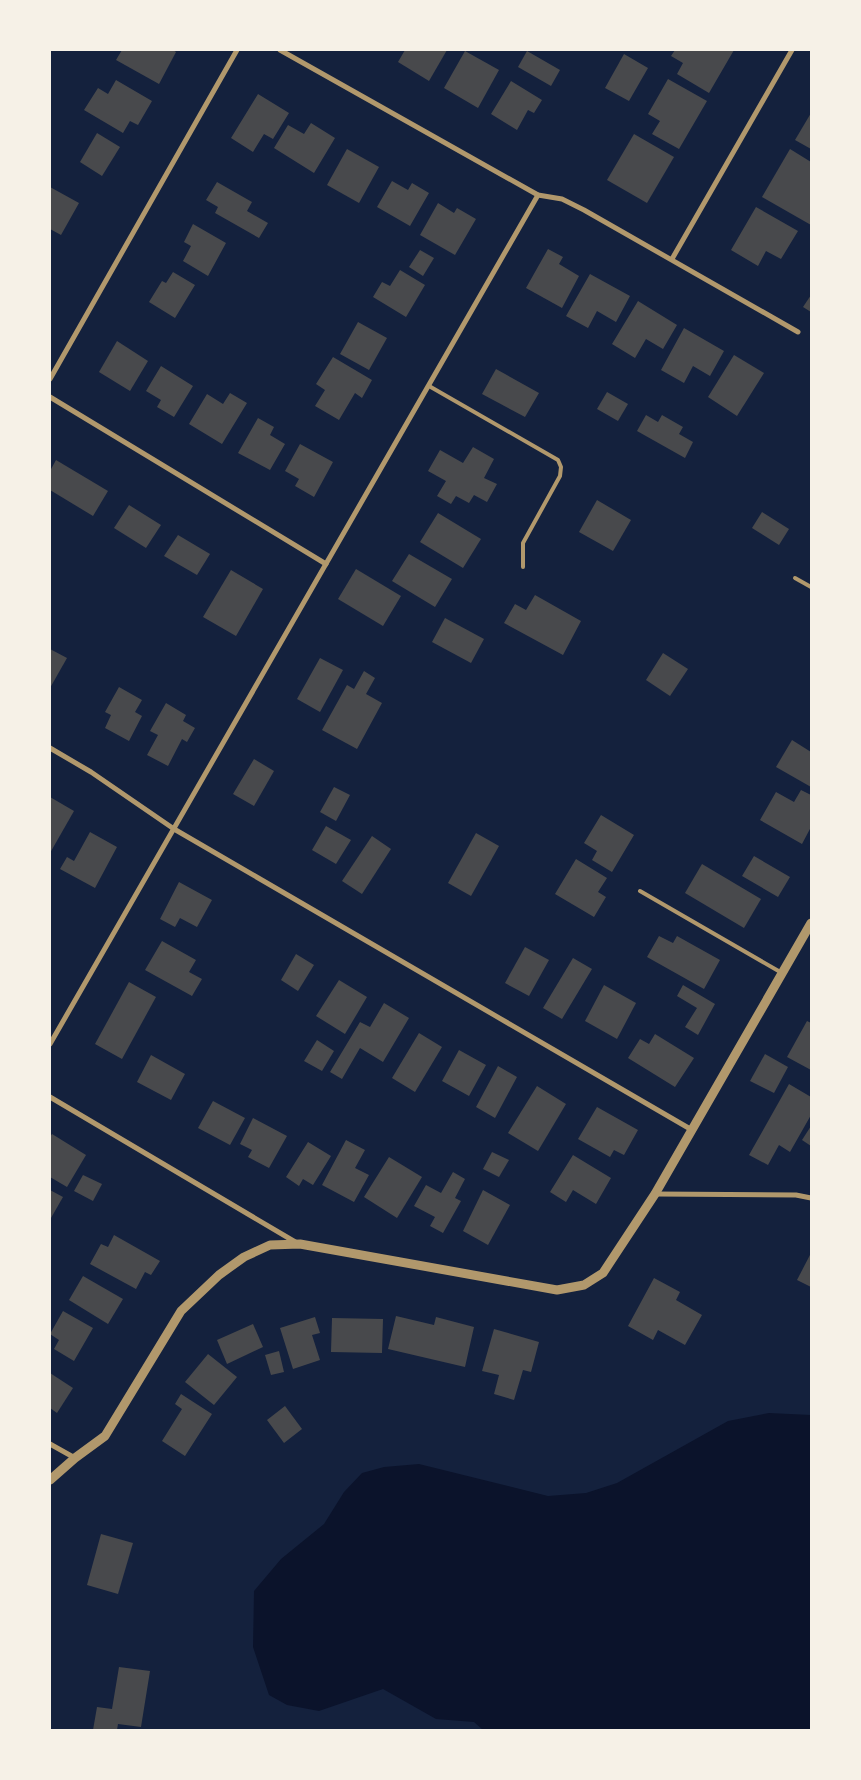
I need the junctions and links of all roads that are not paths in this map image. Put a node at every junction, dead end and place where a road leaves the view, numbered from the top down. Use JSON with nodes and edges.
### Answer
{"nodes":[{"id":1,"x":238,"y":50,"type":"edge"},
{"id":2,"x":280,"y":50,"type":"edge"},
{"id":3,"x":792,"y":50,"type":"edge"},
{"id":4,"x":538,"y":195,"type":"junction"},
{"id":5,"x":672,"y":259,"type":"junction"},
{"id":6,"x":798,"y":332,"type":"dead end"},
{"id":7,"x":50,"y":379,"type":"edge"},
{"id":8,"x":428,"y":386,"type":"junction"},
{"id":9,"x":50,"y":396,"type":"edge"},
{"id":10,"x":326,"y":564,"type":"junction"},
{"id":11,"x":523,"y":567,"type":"dead end"},
{"id":12,"x":795,"y":578,"type":"dead end"},
{"id":13,"x":811,"y":587,"type":"edge"},
{"id":14,"x":50,"y":748,"type":"edge"},
{"id":15,"x":174,"y":829,"type":"junction"},
{"id":16,"x":640,"y":891,"type":"dead end"},
{"id":17,"x":811,"y":923,"type":"edge"},
{"id":18,"x":782,"y":974,"type":"junction"},
{"id":19,"x":50,"y":1044,"type":"edge"},
{"id":20,"x":50,"y":1097,"type":"edge"},
{"id":21,"x":692,"y":1130,"type":"junction"},
{"id":22,"x":655,"y":1194,"type":"junction"},
{"id":23,"x":811,"y":1198,"type":"edge"},
{"id":24,"x":300,"y":1244,"type":"junction"},
{"id":25,"x":50,"y":1444,"type":"edge"},
{"id":26,"x":75,"y":1458,"type":"junction"},
{"id":27,"x":50,"y":1480,"type":"edge"}],
"edges":[{"from":1,"to":7,"type":"street"},
{"from":2,"to":4,"type":"street"},
{"from":3,"to":5,"type":"street"},
{"from":4,"to":5,"type":"street"},
{"from":4,"to":8,"type":"street"},
{"from":5,"to":6,"type":"street"},
{"from":8,"to":10,"type":"street"},
{"from":8,"to":11,"type":"lane"},
{"from":9,"to":10,"type":"street"},
{"from":10,"to":15,"type":"street"},
{"from":12,"to":13,"type":"lane"},
{"from":14,"to":15,"type":"street"},
{"from":15,"to":19,"type":"street"},
{"from":15,"to":21,"type":"street"},
{"from":16,"to":18,"type":"lane"},
{"from":17,"to":18,"type":"street"},
{"from":18,"to":21,"type":"street"},
{"from":20,"to":24,"type":"street"},
{"from":21,"to":22,"type":"street"},
{"from":22,"to":23,"type":"street"},
{"from":22,"to":24,"type":"street"},
{"from":24,"to":26,"type":"street"},
{"from":25,"to":26,"type":"street"},
{"from":26,"to":27,"type":"street"}]}
